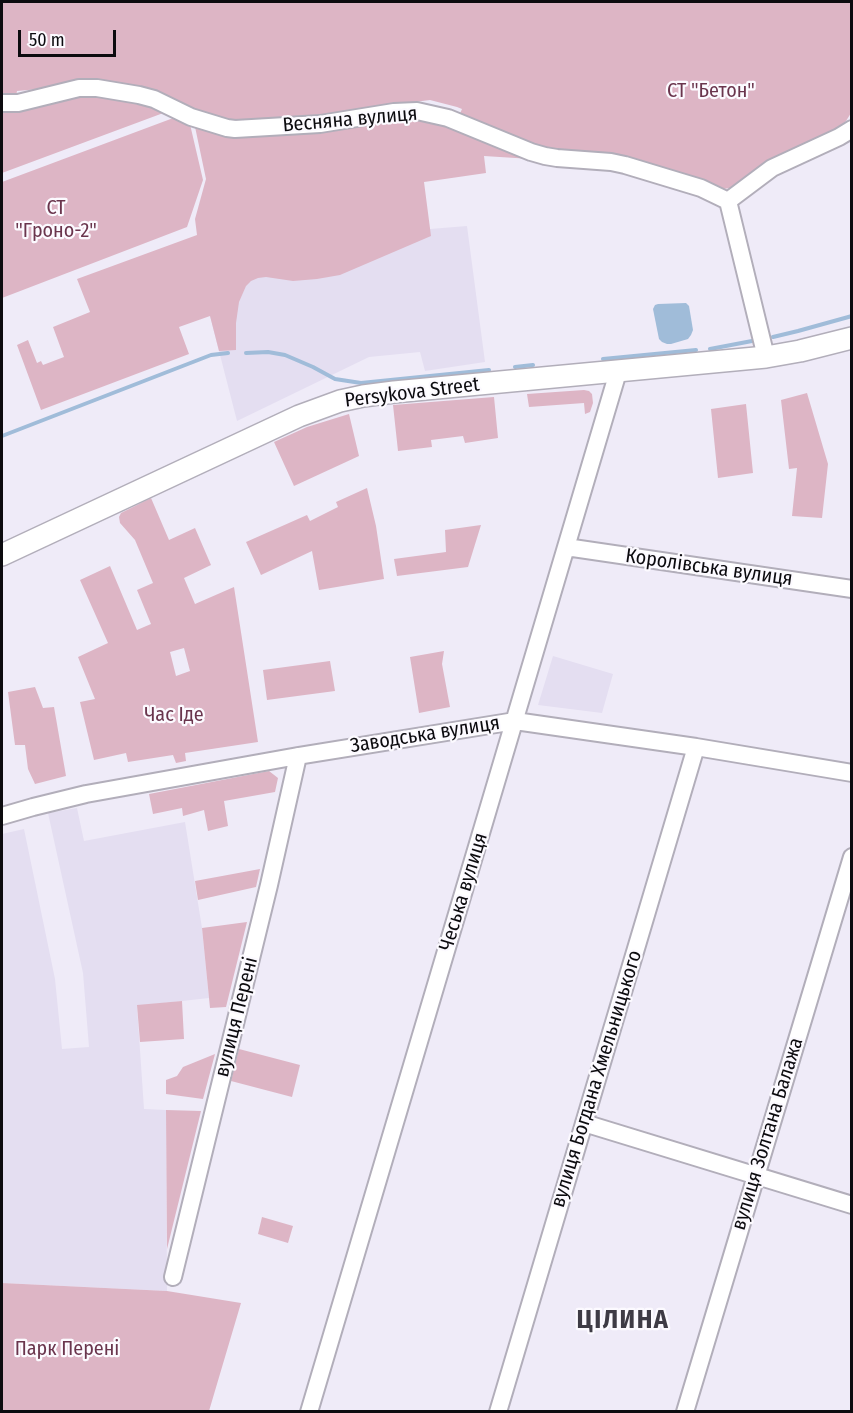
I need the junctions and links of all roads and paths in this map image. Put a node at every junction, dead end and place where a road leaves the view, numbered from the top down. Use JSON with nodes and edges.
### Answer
{"nodes":[{"id":1,"x":2,"y":104,"type":"edge"},
{"id":2,"x":852,"y":129,"type":"edge"},
{"id":3,"x":728,"y":201,"type":"junction"},
{"id":4,"x":852,"y":338,"type":"edge"},
{"id":5,"x":766,"y":357,"type":"junction"},
{"id":6,"x":618,"y":372,"type":"junction"},
{"id":7,"x":566,"y":547,"type":"junction"},
{"id":8,"x":2,"y":555,"type":"edge"},
{"id":9,"x":852,"y":589,"type":"edge"},
{"id":10,"x":514,"y":721,"type":"junction"},
{"id":11,"x":696,"y":747,"type":"junction"},
{"id":12,"x":298,"y":756,"type":"junction"},
{"id":13,"x":852,"y":772,"type":"edge"},
{"id":14,"x":2,"y":816,"type":"edge"},
{"id":15,"x":852,"y":857,"type":"edge"},
{"id":16,"x":584,"y":1123,"type":"junction"},
{"id":17,"x":756,"y":1175,"type":"junction"},
{"id":18,"x":852,"y":1205,"type":"edge"},
{"id":19,"x":173,"y":1277,"type":"dead end"},
{"id":20,"x":309,"y":1412,"type":"edge"},
{"id":21,"x":498,"y":1412,"type":"edge"},
{"id":22,"x":685,"y":1412,"type":"edge"}],
"edges":[{"from":1,"to":3,"type":"street","name":"Весняна вулиця"},
{"from":2,"to":3,"type":"street"},
{"from":3,"to":5,"type":"street"},
{"from":4,"to":5,"type":"main road","name":"Persykova Street"},
{"from":5,"to":6,"type":"main road","name":"Persykova Street"},
{"from":6,"to":7,"type":"street","name":"Чеська вулиця"},
{"from":6,"to":8,"type":"main road","name":"Persykova Street"},
{"from":7,"to":9,"type":"street","name":"Королівська вулиця"},
{"from":7,"to":10,"type":"street","name":"Чеська вулиця"},
{"from":10,"to":11,"type":"street","name":"Заводська вулиця"},
{"from":10,"to":12,"type":"street","name":"Заводська вулиця"},
{"from":10,"to":20,"type":"street","name":"Чеська вулиця"},
{"from":11,"to":13,"type":"street","name":"Заводська вулиця"},
{"from":11,"to":16,"type":"street","name":"вулиця Богдана Хмельницького"},
{"from":12,"to":14,"type":"street","name":"Заводська вулиця"},
{"from":12,"to":19,"type":"street","name":"вулиця Перені"},
{"from":15,"to":17,"type":"street","name":"вулиця Золтана Балажа"},
{"from":16,"to":17,"type":"street"},
{"from":16,"to":21,"type":"street","name":"вулиця Богдана Хмельницького"},
{"from":17,"to":18,"type":"street"},
{"from":17,"to":22,"type":"street","name":"вулиця Золтана Балажа"}]}
